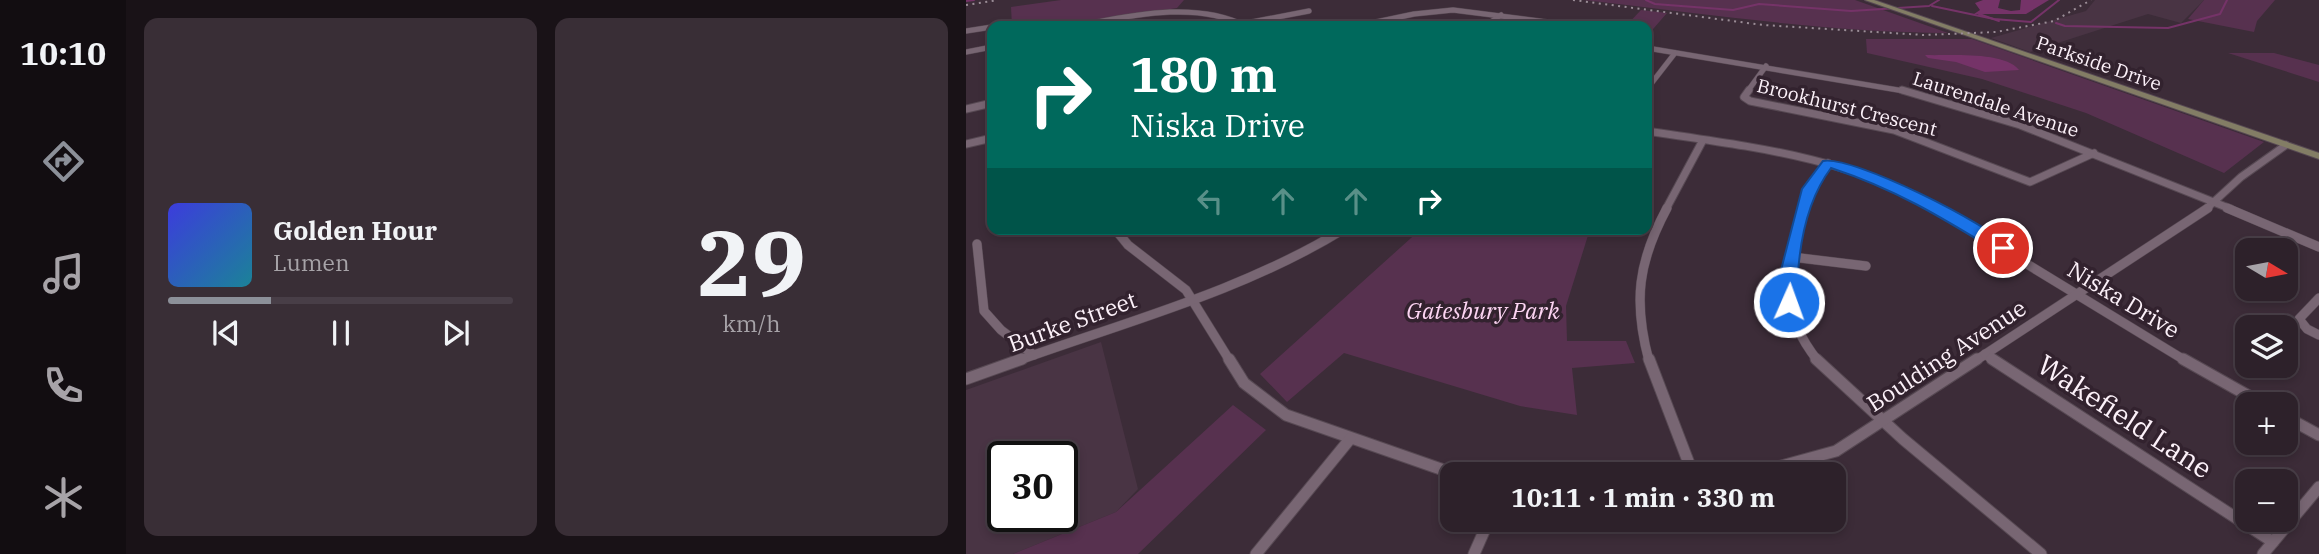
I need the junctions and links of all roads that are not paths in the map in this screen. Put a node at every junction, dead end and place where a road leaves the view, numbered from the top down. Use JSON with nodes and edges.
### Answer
{"nodes":[{"id":1,"x":1868,"y":0,"type":"edge"},
{"id":2,"x":1309,"y":11,"type":"dead end"},
{"id":3,"x":1501,"y":15,"type":"junction"},
{"id":4,"x":1103,"y":21,"type":"edge"},
{"id":5,"x":1239,"y":21,"type":"edge"},
{"id":6,"x":1263,"y":21,"type":"edge"},
{"id":7,"x":1383,"y":21,"type":"edge"},
{"id":8,"x":1492,"y":21,"type":"edge"},
{"id":9,"x":1543,"y":21,"type":"edge"},
{"id":10,"x":987,"y":27,"type":"edge"},
{"id":11,"x":966,"y":31,"type":"edge"},
{"id":12,"x":987,"y":48,"type":"edge"},
{"id":13,"x":1652,"y":49,"type":"edge"},
{"id":14,"x":966,"y":51,"type":"edge"},
{"id":15,"x":1675,"y":53,"type":"junction"},
{"id":16,"x":1766,"y":66,"type":"junction"},
{"id":17,"x":1652,"y":83,"type":"edge"},
{"id":18,"x":987,"y":104,"type":"edge"},
{"id":19,"x":966,"y":109,"type":"edge"},
{"id":20,"x":1652,"y":132,"type":"edge"},
{"id":21,"x":987,"y":139,"type":"edge"},
{"id":22,"x":1703,"y":140,"type":"junction"},
{"id":23,"x":966,"y":144,"type":"edge"},
{"id":24,"x":2286,"y":145,"type":"junction"},
{"id":25,"x":2094,"y":153,"type":"junction"},
{"id":26,"x":2319,"y":156,"type":"edge"},
{"id":27,"x":1828,"y":163,"type":"junction"},
{"id":28,"x":2213,"y":203,"type":"junction"},
{"id":29,"x":1120,"y":235,"type":"edge"},
{"id":30,"x":1334,"y":235,"type":"edge"},
{"id":31,"x":977,"y":244,"type":"dead end"},
{"id":32,"x":2319,"y":247,"type":"edge"},
{"id":33,"x":1792,"y":257,"type":"junction"},
{"id":34,"x":1866,"y":266,"type":"dead end"},
{"id":35,"x":2076,"y":294,"type":"junction"},
{"id":36,"x":2319,"y":298,"type":"edge"},
{"id":37,"x":1193,"y":300,"type":"junction"},
{"id":38,"x":2319,"y":335,"type":"edge"},
{"id":39,"x":1985,"y":354,"type":"junction"},
{"id":40,"x":1034,"y":355,"type":"junction"},
{"id":41,"x":966,"y":379,"type":"edge"},
{"id":42,"x":2243,"y":392,"type":"edge"},
{"id":43,"x":1883,"y":421,"type":"junction"},
{"id":44,"x":2298,"y":424,"type":"edge"},
{"id":45,"x":2319,"y":435,"type":"edge"},
{"id":46,"x":1350,"y":439,"type":"junction"},
{"id":47,"x":1689,"y":462,"type":"edge"},
{"id":48,"x":1796,"y":462,"type":"edge"},
{"id":49,"x":1440,"y":469,"type":"edge"},
{"id":50,"x":2319,"y":487,"type":"edge"},
{"id":51,"x":1484,"y":532,"type":"edge"},
{"id":52,"x":2273,"y":542,"type":"junction"},
{"id":53,"x":1256,"y":554,"type":"edge"},
{"id":54,"x":1474,"y":554,"type":"edge"},
{"id":55,"x":2041,"y":554,"type":"edge"},
{"id":56,"x":2263,"y":554,"type":"edge"}],
"edges":[{"from":1,"to":24,"type":"main road","name":"Parkside Drive"},
{"from":2,"to":6,"type":"street"},
{"from":3,"to":7,"type":"street"},
{"from":3,"to":8,"type":"street"},
{"from":3,"to":9,"type":"street"},
{"from":4,"to":5,"type":"street"},
{"from":10,"to":11,"type":"street"},
{"from":12,"to":14,"type":"street"},
{"from":13,"to":15,"type":"street","name":"Laurendale Avenue"},
{"from":15,"to":16,"type":"street","name":"Laurendale Avenue"},
{"from":15,"to":17,"type":"street"},
{"from":16,"to":25,"type":"street","name":"Laurendale Avenue"},
{"from":16,"to":25,"type":"street","name":"Brookhurst Crescent"},
{"from":18,"to":19,"type":"street"},
{"from":20,"to":22,"type":"street","name":"Niska Drive"},
{"from":21,"to":23,"type":"street"},
{"from":22,"to":27,"type":"street","name":"Niska Drive"},
{"from":22,"to":47,"type":"street"},
{"from":24,"to":26,"type":"main road","name":"Parkside Drive"},
{"from":24,"to":28,"type":"street","name":"Boulding Avenue"},
{"from":25,"to":28,"type":"street","name":"Laurendale Avenue"},
{"from":27,"to":33,"type":"street"},
{"from":27,"to":35,"type":"street","name":"Niska Drive"},
{"from":28,"to":32,"type":"street","name":"Laurendale Avenue"},
{"from":28,"to":35,"type":"street","name":"Boulding Avenue"},
{"from":29,"to":37,"type":"street"},
{"from":30,"to":37,"type":"street","name":"Burke Street"},
{"from":31,"to":40,"type":"street"},
{"from":33,"to":34,"type":"street"},
{"from":33,"to":43,"type":"street"},
{"from":35,"to":39,"type":"street","name":"Boulding Avenue"},
{"from":35,"to":42,"type":"street","name":"Niska Drive"},
{"from":36,"to":38,"type":"street"},
{"from":37,"to":40,"type":"street","name":"Burke Street"},
{"from":37,"to":46,"type":"street"},
{"from":39,"to":43,"type":"street","name":"Boulding Avenue"},
{"from":39,"to":52,"type":"street","name":"Wakefield Lane"},
{"from":40,"to":41,"type":"street","name":"Burke Street"},
{"from":43,"to":48,"type":"street","name":"Boulding Avenue"},
{"from":43,"to":55,"type":"street"},
{"from":44,"to":45,"type":"street"},
{"from":46,"to":49,"type":"street"},
{"from":46,"to":53,"type":"street"},
{"from":50,"to":52,"type":"street"},
{"from":51,"to":54,"type":"street"},
{"from":52,"to":56,"type":"street"}]}
